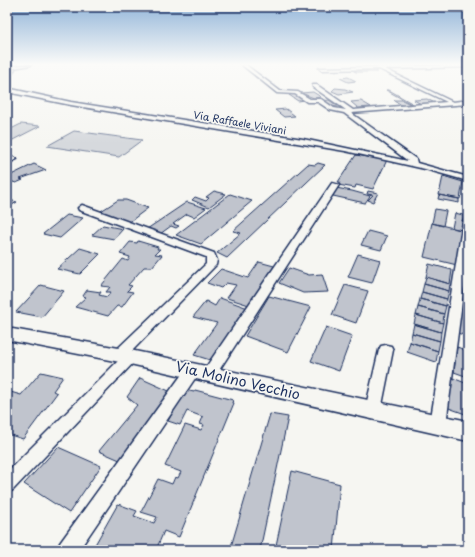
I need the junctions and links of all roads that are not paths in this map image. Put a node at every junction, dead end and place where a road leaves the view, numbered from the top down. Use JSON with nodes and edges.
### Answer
{"nodes":[{"id":1,"x":12,"y":91,"type":"edge"},
{"id":2,"x":278,"y":91,"type":"edge"},
{"id":3,"x":322,"y":91,"type":"edge"},
{"id":4,"x":428,"y":91,"type":"edge"},
{"id":5,"x":468,"y":102,"type":"edge"},
{"id":6,"x":453,"y":103,"type":"junction"},
{"id":7,"x":349,"y":112,"type":"junction"},
{"id":8,"x":414,"y":164,"type":"junction"},
{"id":9,"x":468,"y":179,"type":"edge"},
{"id":10,"x":334,"y":184,"type":"dead end"},
{"id":11,"x":82,"y":208,"type":"dead end"},
{"id":12,"x":468,"y":221,"type":"edge"},
{"id":13,"x":7,"y":334,"type":"edge"},
{"id":14,"x":386,"y":350,"type":"dead end"},
{"id":15,"x":126,"y":356,"type":"junction"},
{"id":16,"x":201,"y":372,"type":"junction"},
{"id":17,"x":373,"y":410,"type":"junction"},
{"id":18,"x":438,"y":424,"type":"junction"},
{"id":19,"x":468,"y":431,"type":"edge"},
{"id":20,"x":7,"y":484,"type":"edge"},
{"id":21,"x":67,"y":550,"type":"edge"}],
"edges":[{"from":1,"to":8,"type":"street","name":"Via Raffaele Viviani"},
{"from":2,"to":7,"type":"street"},
{"from":3,"to":7,"type":"street"},
{"from":4,"to":6,"type":"street"},
{"from":5,"to":6,"type":"street"},
{"from":6,"to":7,"type":"street"},
{"from":7,"to":8,"type":"street"},
{"from":8,"to":9,"type":"street","name":"Via Raffaele Viviani"},
{"from":10,"to":16,"type":"street"},
{"from":11,"to":15,"type":"street"},
{"from":12,"to":18,"type":"street"},
{"from":13,"to":15,"type":"street","name":"Via Molino Vecchio"},
{"from":14,"to":17,"type":"street"},
{"from":15,"to":16,"type":"street","name":"Via Molino Vecchio"},
{"from":15,"to":20,"type":"street"},
{"from":16,"to":17,"type":"street","name":"Via Molino Vecchio"},
{"from":16,"to":21,"type":"street"},
{"from":17,"to":18,"type":"street","name":"Via Molino Vecchio"},
{"from":18,"to":19,"type":"street","name":"Via Molino Vecchio"}]}
